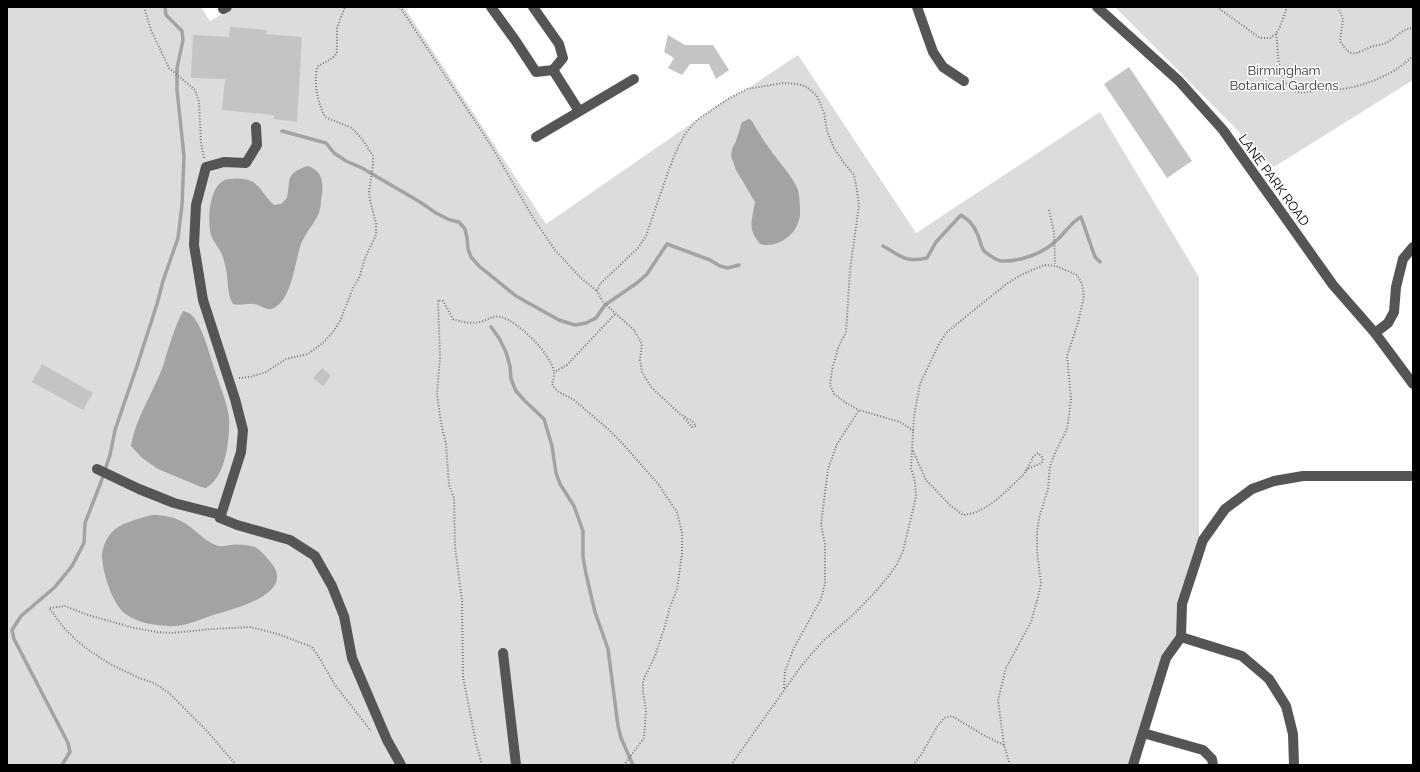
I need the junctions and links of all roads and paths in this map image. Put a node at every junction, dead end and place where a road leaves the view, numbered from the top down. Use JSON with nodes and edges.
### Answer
{"nodes":[{"id":1,"x":144,"y":7,"type":"edge"},
{"id":2,"x":345,"y":7,"type":"edge"},
{"id":3,"x":400,"y":7,"type":"edge"},
{"id":4,"x":490,"y":7,"type":"edge"},
{"id":5,"x":533,"y":7,"type":"edge"},
{"id":6,"x":917,"y":7,"type":"edge"},
{"id":7,"x":1097,"y":7,"type":"edge"},
{"id":8,"x":1217,"y":7,"type":"edge"},
{"id":9,"x":1287,"y":7,"type":"edge"},
{"id":10,"x":1338,"y":7,"type":"edge"},
{"id":11,"x":1413,"y":28,"type":"edge"},
{"id":12,"x":1276,"y":34,"type":"junction"},
{"id":13,"x":1413,"y":55,"type":"edge"},
{"id":14,"x":553,"y":70,"type":"junction"},
{"id":15,"x":634,"y":78,"type":"dead end"},
{"id":16,"x":964,"y":81,"type":"dead end"},
{"id":17,"x":579,"y":111,"type":"junction"},
{"id":18,"x":256,"y":127,"type":"dead end"},
{"id":19,"x":536,"y":137,"type":"dead end"},
{"id":20,"x":206,"y":167,"type":"junction"},
{"id":21,"x":1049,"y":210,"type":"dead end"},
{"id":22,"x":1413,"y":247,"type":"edge"},
{"id":23,"x":1055,"y":264,"type":"dead end"},
{"id":24,"x":597,"y":291,"type":"junction"},
{"id":25,"x":616,"y":313,"type":"junction"},
{"id":26,"x":1376,"y":333,"type":"junction"},
{"id":27,"x":556,"y":371,"type":"dead end"},
{"id":28,"x":228,"y":378,"type":"junction"},
{"id":29,"x":1413,"y":384,"type":"edge"},
{"id":30,"x":859,"y":410,"type":"junction"},
{"id":31,"x":684,"y":418,"type":"dead end"},
{"id":32,"x":914,"y":431,"type":"junction"},
{"id":33,"x":913,"y":450,"type":"junction"},
{"id":34,"x":97,"y":469,"type":"dead end"},
{"id":35,"x":1026,"y":471,"type":"junction"},
{"id":36,"x":1413,"y":476,"type":"edge"},
{"id":37,"x":221,"y":515,"type":"junction"},
{"id":38,"x":1181,"y":637,"type":"junction"},
{"id":39,"x":503,"y":653,"type":"dead end"},
{"id":40,"x":784,"y":690,"type":"junction"},
{"id":41,"x":1143,"y":733,"type":"junction"},
{"id":42,"x":387,"y":740,"type":"junction"},
{"id":43,"x":1004,"y":745,"type":"junction"},
{"id":44,"x":236,"y":765,"type":"edge"},
{"id":45,"x":401,"y":765,"type":"edge"},
{"id":46,"x":482,"y":765,"type":"edge"},
{"id":47,"x":516,"y":765,"type":"edge"},
{"id":48,"x":624,"y":765,"type":"edge"},
{"id":49,"x":731,"y":765,"type":"edge"},
{"id":50,"x":913,"y":765,"type":"edge"},
{"id":51,"x":1010,"y":765,"type":"edge"},
{"id":52,"x":1133,"y":765,"type":"edge"},
{"id":53,"x":1214,"y":765,"type":"edge"},
{"id":54,"x":1294,"y":765,"type":"edge"}],
"edges":[{"from":1,"to":20,"type":"path"},
{"from":2,"to":28,"type":"path"},
{"from":3,"to":24,"type":"path"},
{"from":4,"to":14,"type":"street"},
{"from":5,"to":14,"type":"street"},
{"from":6,"to":16,"type":"street"},
{"from":7,"to":26,"type":"street","name":"LANE PARK ROAD"},
{"from":8,"to":12,"type":"path"},
{"from":9,"to":12,"type":"path"},
{"from":10,"to":11,"type":"path"},
{"from":12,"to":13,"type":"path"},
{"from":14,"to":17,"type":"street"},
{"from":15,"to":17,"type":"street"},
{"from":17,"to":19,"type":"street"},
{"from":18,"to":20,"type":"street"},
{"from":20,"to":28,"type":"street"},
{"from":21,"to":23,"type":"path"},
{"from":22,"to":26,"type":"street"},
{"from":24,"to":25,"type":"path"},
{"from":24,"to":30,"type":"path"},
{"from":25,"to":27,"type":"path"},
{"from":25,"to":31,"type":"path"},
{"from":26,"to":29,"type":"street","name":"LANE PARK ROAD"},
{"from":28,"to":37,"type":"street"},
{"from":30,"to":32,"type":"path"},
{"from":30,"to":40,"type":"path"},
{"from":32,"to":33,"type":"path"},
{"from":32,"to":43,"type":"path"},
{"from":33,"to":35,"type":"path"},
{"from":33,"to":40,"type":"path"},
{"from":34,"to":37,"type":"street"},
{"from":35,"to":35,"type":"path"},
{"from":36,"to":38,"type":"street"},
{"from":37,"to":42,"type":"street"},
{"from":38,"to":41,"type":"street"},
{"from":38,"to":54,"type":"street"},
{"from":39,"to":47,"type":"street"},
{"from":40,"to":49,"type":"path"},
{"from":41,"to":52,"type":"street"},
{"from":41,"to":53,"type":"street"},
{"from":42,"to":44,"type":"path"},
{"from":42,"to":45,"type":"street"},
{"from":43,"to":50,"type":"path"},
{"from":43,"to":51,"type":"path"},
{"from":46,"to":48,"type":"path"}]}
